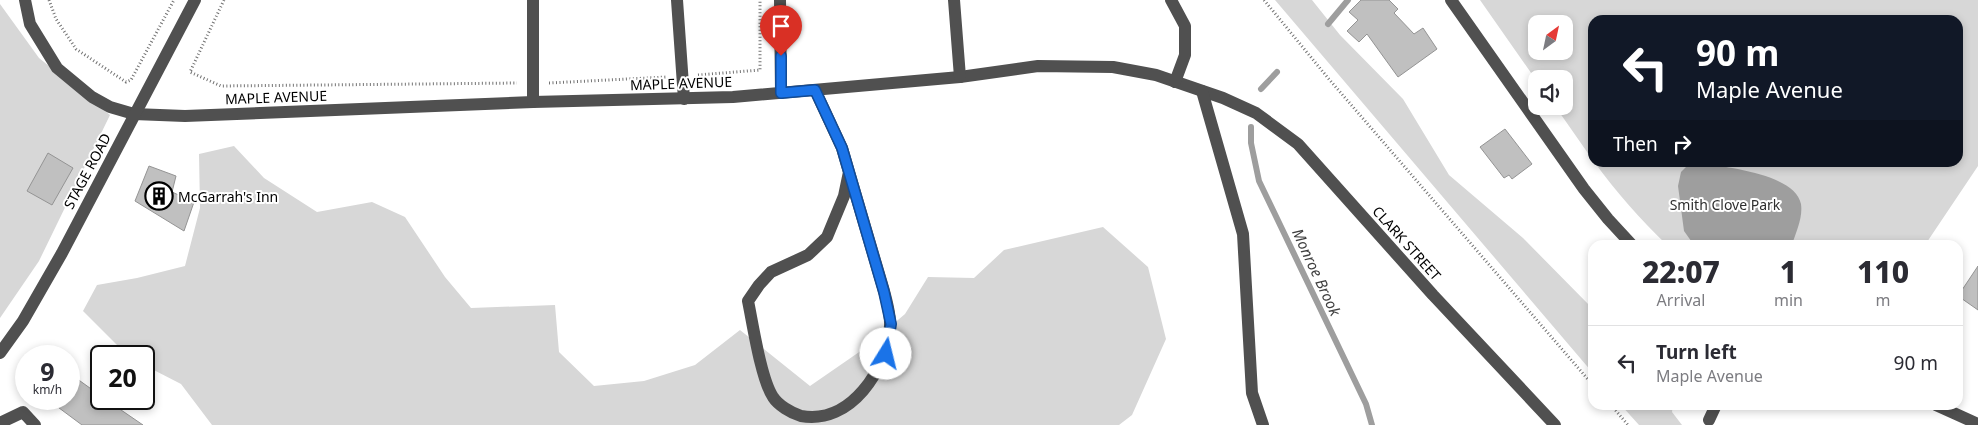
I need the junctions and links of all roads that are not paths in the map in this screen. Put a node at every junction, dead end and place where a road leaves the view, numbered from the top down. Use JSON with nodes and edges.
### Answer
{"nodes":[{"id":1,"x":25,"y":0,"type":"edge"},
{"id":2,"x":195,"y":0,"type":"edge"},
{"id":3,"x":533,"y":0,"type":"edge"},
{"id":4,"x":677,"y":0,"type":"edge"},
{"id":5,"x":780,"y":0,"type":"edge"},
{"id":6,"x":954,"y":0,"type":"edge"},
{"id":7,"x":1171,"y":0,"type":"edge"},
{"id":8,"x":1451,"y":0,"type":"edge"},
{"id":9,"x":960,"y":77,"type":"junction"},
{"id":10,"x":1176,"y":82,"type":"junction"},
{"id":11,"x":815,"y":90,"type":"junction"},
{"id":12,"x":1202,"y":91,"type":"junction"},
{"id":13,"x":781,"y":93,"type":"junction"},
{"id":14,"x":1223,"y":98,"type":"joint"},
{"id":15,"x":684,"y":99,"type":"junction"},
{"id":16,"x":534,"y":102,"type":"junction"},
{"id":17,"x":134,"y":114,"type":"junction"},
{"id":18,"x":849,"y":172,"type":"junction"},
{"id":19,"x":1628,"y":240,"type":"edge"},
{"id":20,"x":0,"y":353,"type":"edge"},
{"id":21,"x":1713,"y":410,"type":"edge"},
{"id":22,"x":1947,"y":410,"type":"edge"},
{"id":23,"x":1708,"y":420,"type":"dead end"},
{"id":24,"x":0,"y":423,"type":"edge"},
{"id":25,"x":1978,"y":424,"type":"edge"},
{"id":26,"x":35,"y":425,"type":"edge"},
{"id":27,"x":1263,"y":425,"type":"edge"},
{"id":28,"x":1555,"y":425,"type":"edge"}],
"edges":[{"from":1,"to":17,"type":"street","name":"MAPLE AVENUE"},
{"from":2,"to":17,"type":"street","name":"STAGE ROAD"},
{"from":3,"to":16,"type":"street"},
{"from":4,"to":15,"type":"street"},
{"from":5,"to":13,"type":"street"},
{"from":6,"to":9,"type":"street"},
{"from":7,"to":10,"type":"street"},
{"from":8,"to":19,"type":"street"},
{"from":9,"to":10,"type":"street","name":"MAPLE AVENUE"},
{"from":9,"to":11,"type":"street","name":"MAPLE AVENUE"},
{"from":10,"to":12,"type":"street","name":"MAPLE AVENUE"},
{"from":11,"to":13,"type":"street","name":"MAPLE AVENUE"},
{"from":11,"to":18,"type":"street"},
{"from":12,"to":14,"type":"street","name":"MAPLE AVENUE"},
{"from":12,"to":27,"type":"street"},
{"from":13,"to":15,"type":"street","name":"MAPLE AVENUE"},
{"from":14,"to":28,"type":"street","name":"CLARK STREET"},
{"from":15,"to":16,"type":"street","name":"MAPLE AVENUE"},
{"from":16,"to":17,"type":"street","name":"MAPLE AVENUE"},
{"from":17,"to":20,"type":"street","name":"STAGE ROAD"},
{"from":18,"to":18,"type":"street"},
{"from":21,"to":23,"type":"street"},
{"from":22,"to":25,"type":"street"},
{"from":24,"to":26,"type":"street"}]}
